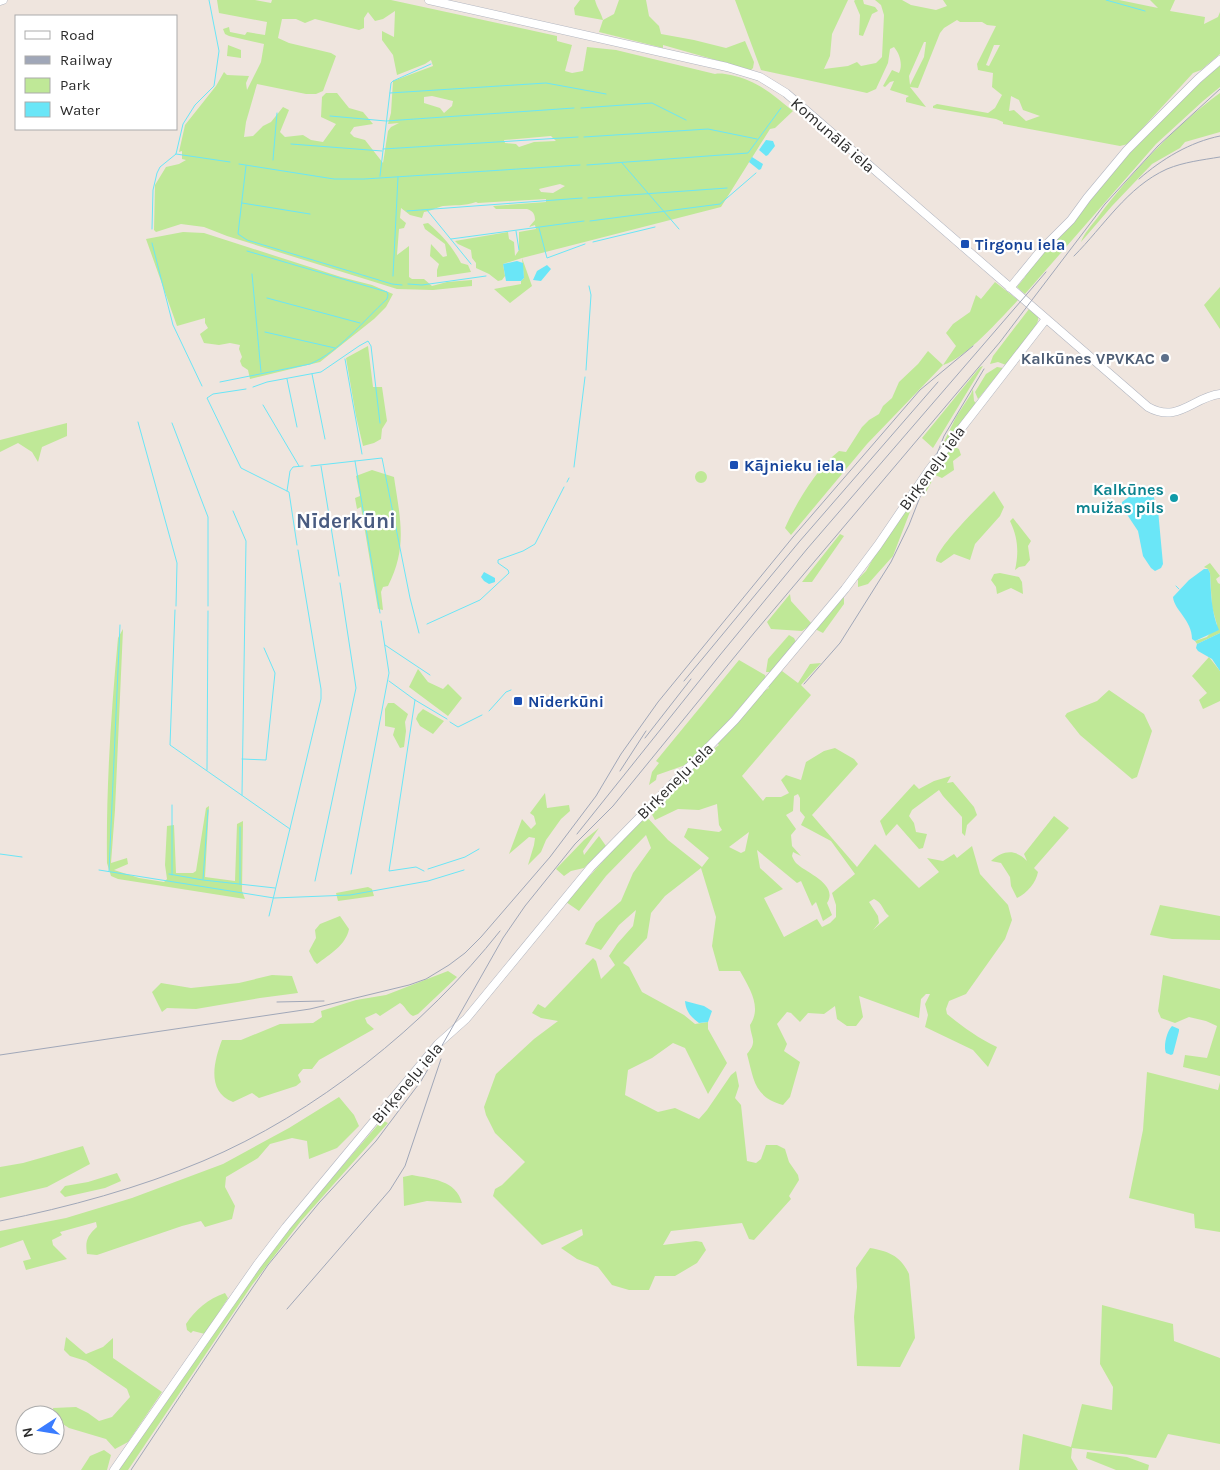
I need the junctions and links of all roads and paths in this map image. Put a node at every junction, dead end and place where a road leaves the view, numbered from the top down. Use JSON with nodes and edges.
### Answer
{"nodes":[{"id":1,"x":429,"y":0,"type":"edge"},
{"id":2,"x":1220,"y":60,"type":"edge"},
{"id":3,"x":1010,"y":288,"type":"junction"},
{"id":4,"x":1046,"y":319,"type":"junction"},
{"id":5,"x":1220,"y":394,"type":"edge"},
{"id":6,"x":114,"y":1470,"type":"edge"}],
"edges":[{"from":1,"to":3,"type":"main road","name":"Komunālā iela"},
{"from":2,"to":3,"type":"main road"},
{"from":3,"to":4,"type":"main road","name":"Komunālā iela"},
{"from":4,"to":5,"type":"main road","name":"Komunālā iela"},
{"from":4,"to":6,"type":"main road","name":"Birķeneļu iela"}]}
